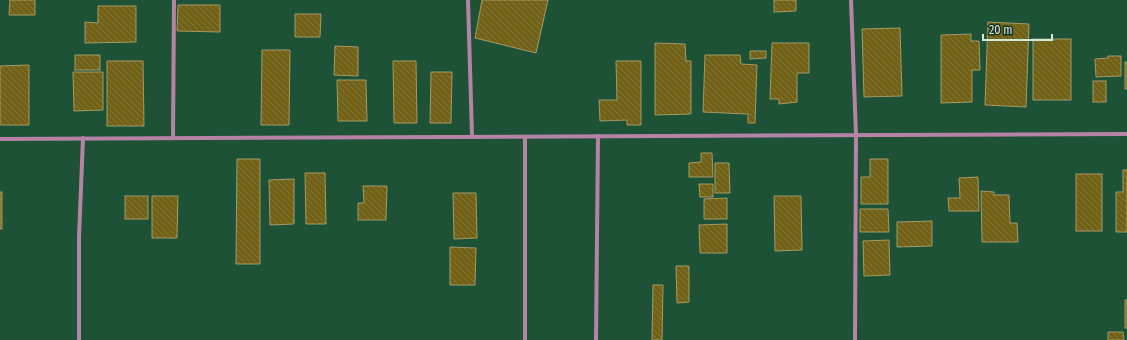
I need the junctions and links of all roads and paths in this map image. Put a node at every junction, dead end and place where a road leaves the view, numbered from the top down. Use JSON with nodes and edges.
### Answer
{"nodes":[{"id":1,"x":174,"y":0,"type":"edge"},
{"id":2,"x":468,"y":0,"type":"edge"},
{"id":3,"x":851,"y":0,"type":"edge"},
{"id":4,"x":1127,"y":134,"type":"edge"},
{"id":5,"x":856,"y":135,"type":"junction"},
{"id":6,"x":472,"y":136,"type":"junction"},
{"id":7,"x":598,"y":136,"type":"junction"},
{"id":8,"x":83,"y":138,"type":"junction"},
{"id":9,"x":173,"y":138,"type":"junction"},
{"id":10,"x":525,"y":138,"type":"junction"},
{"id":11,"x":0,"y":139,"type":"edge"},
{"id":12,"x":79,"y":340,"type":"edge"},
{"id":13,"x":524,"y":340,"type":"edge"},
{"id":14,"x":596,"y":340,"type":"edge"},
{"id":15,"x":855,"y":340,"type":"edge"}],
"edges":[{"from":1,"to":9,"type":"street"},
{"from":2,"to":6,"type":"street"},
{"from":3,"to":5,"type":"street"},
{"from":4,"to":5,"type":"street"},
{"from":5,"to":7,"type":"street"},
{"from":5,"to":15,"type":"street"},
{"from":6,"to":9,"type":"street"},
{"from":6,"to":10,"type":"street"},
{"from":7,"to":10,"type":"street"},
{"from":7,"to":14,"type":"street"},
{"from":8,"to":9,"type":"street"},
{"from":8,"to":11,"type":"street"},
{"from":8,"to":12,"type":"street"},
{"from":10,"to":13,"type":"street"}]}
